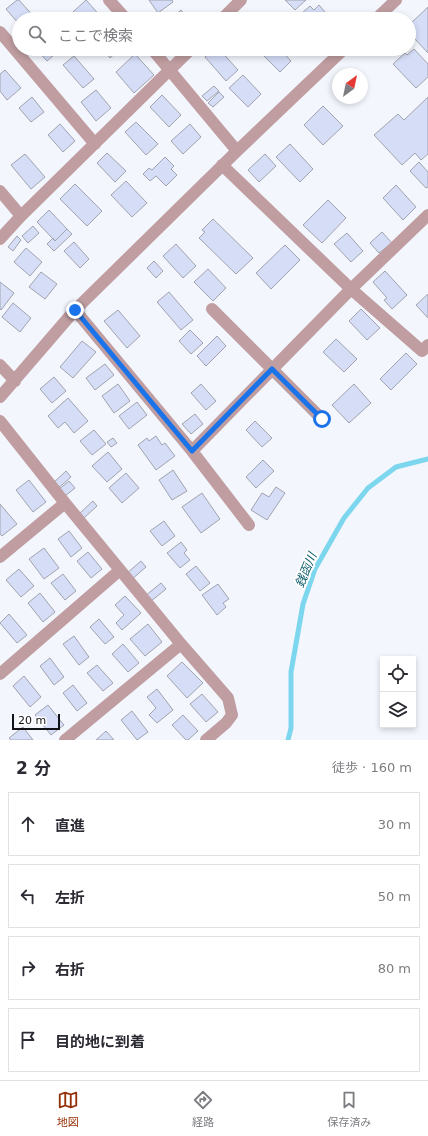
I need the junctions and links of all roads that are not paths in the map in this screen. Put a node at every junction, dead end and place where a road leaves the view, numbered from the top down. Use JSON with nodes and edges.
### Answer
{"nodes":[{"id":1,"x":109,"y":0,"type":"edge"},
{"id":2,"x":241,"y":0,"type":"edge"},
{"id":3,"x":396,"y":0,"type":"edge"},
{"id":4,"x":120,"y":12,"type":"edge"},
{"id":5,"x":229,"y":12,"type":"edge"},
{"id":6,"x":383,"y":12,"type":"edge"},
{"id":7,"x":0,"y":32,"type":"edge"},
{"id":8,"x":12,"y":46,"type":"edge"},
{"id":9,"x":20,"y":56,"type":"edge"},
{"id":10,"x":158,"y":56,"type":"edge"},
{"id":11,"x":184,"y":56,"type":"edge"},
{"id":12,"x":337,"y":56,"type":"edge"},
{"id":13,"x":170,"y":69,"type":"junction"},
{"id":14,"x":95,"y":144,"type":"junction"},
{"id":15,"x":237,"y":151,"type":"junction"},
{"id":16,"x":222,"y":165,"type":"junction"},
{"id":17,"x":0,"y":191,"type":"edge"},
{"id":18,"x":428,"y":215,"type":"edge"},
{"id":19,"x":21,"y":216,"type":"junction"},
{"id":20,"x":0,"y":239,"type":"edge"},
{"id":21,"x":352,"y":289,"type":"junction"},
{"id":22,"x":212,"y":309,"type":"dead end"},
{"id":23,"x":75,"y":310,"type":"junction"},
{"id":24,"x":428,"y":345,"type":"edge"},
{"id":25,"x":0,"y":365,"type":"edge"},
{"id":26,"x":272,"y":369,"type":"junction"},
{"id":27,"x":15,"y":381,"type":"junction"},
{"id":28,"x":0,"y":397,"type":"edge"},
{"id":29,"x":322,"y":419,"type":"dead end"},
{"id":30,"x":0,"y":420,"type":"edge"},
{"id":31,"x":192,"y":451,"type":"junction"},
{"id":32,"x":65,"y":503,"type":"junction"},
{"id":33,"x":249,"y":525,"type":"dead end"},
{"id":34,"x":0,"y":557,"type":"edge"},
{"id":35,"x":120,"y":570,"type":"junction"},
{"id":36,"x":181,"y":644,"type":"junction"},
{"id":37,"x":0,"y":674,"type":"edge"},
{"id":38,"x":65,"y":740,"type":"edge"},
{"id":39,"x":206,"y":740,"type":"edge"}],
"edges":[{"from":1,"to":4,"type":"street"},
{"from":2,"to":5,"type":"street"},
{"from":3,"to":6,"type":"street"},
{"from":7,"to":8,"type":"street"},
{"from":9,"to":14,"type":"street"},
{"from":10,"to":13,"type":"street"},
{"from":11,"to":13,"type":"street"},
{"from":12,"to":15,"type":"street"},
{"from":13,"to":14,"type":"street"},
{"from":13,"to":15,"type":"street"},
{"from":14,"to":19,"type":"street"},
{"from":15,"to":16,"type":"street"},
{"from":16,"to":21,"type":"street"},
{"from":16,"to":23,"type":"street"},
{"from":17,"to":19,"type":"street"},
{"from":18,"to":21,"type":"street"},
{"from":19,"to":20,"type":"street"},
{"from":21,"to":24,"type":"street"},
{"from":21,"to":26,"type":"street"},
{"from":22,"to":26,"type":"street"},
{"from":23,"to":27,"type":"street"},
{"from":23,"to":31,"type":"street"},
{"from":25,"to":27,"type":"street"},
{"from":26,"to":29,"type":"street"},
{"from":26,"to":31,"type":"street"},
{"from":27,"to":28,"type":"street"},
{"from":30,"to":32,"type":"street"},
{"from":31,"to":33,"type":"street"},
{"from":32,"to":34,"type":"street"},
{"from":32,"to":35,"type":"street"},
{"from":35,"to":36,"type":"street"},
{"from":35,"to":37,"type":"street"},
{"from":36,"to":38,"type":"street"},
{"from":36,"to":39,"type":"street"}]}
